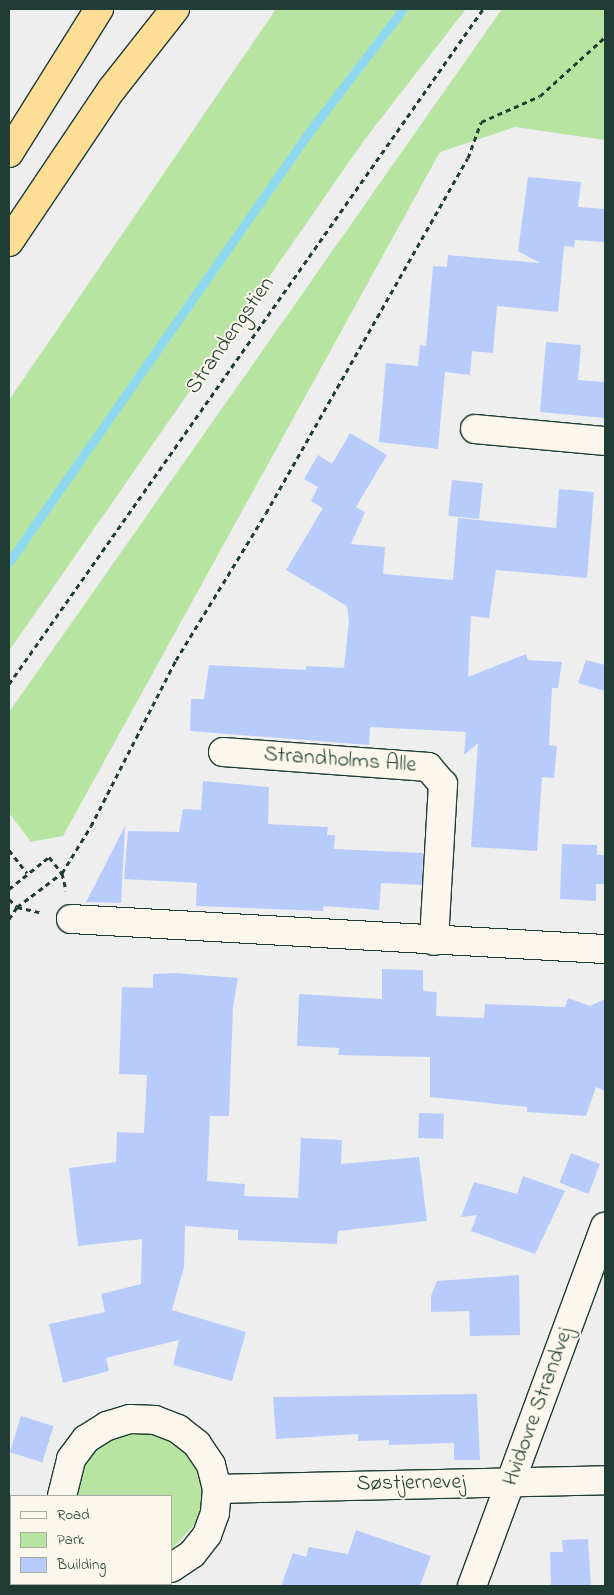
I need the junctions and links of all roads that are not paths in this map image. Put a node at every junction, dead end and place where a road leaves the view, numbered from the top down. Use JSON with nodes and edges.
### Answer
{"nodes":[{"id":1,"x":99,"y":9,"type":"edge"},
{"id":2,"x":175,"y":9,"type":"edge"},
{"id":3,"x":9,"y":154,"type":"edge"},
{"id":4,"x":9,"y":242,"type":"edge"},
{"id":5,"x":475,"y":429,"type":"dead end"},
{"id":6,"x":605,"y":441,"type":"edge"},
{"id":7,"x":223,"y":752,"type":"dead end"},
{"id":8,"x":71,"y":919,"type":"road end"},
{"id":9,"x":434,"y":941,"type":"junction"},
{"id":10,"x":605,"y":949,"type":"edge"},
{"id":11,"x":605,"y":1227,"type":"edge"},
{"id":12,"x":605,"y":1480,"type":"edge"},
{"id":13,"x":511,"y":1482,"type":"junction"},
{"id":14,"x":217,"y":1489,"type":"junction"},
{"id":15,"x":62,"y":1495,"type":"edge"},
{"id":16,"x":172,"y":1567,"type":"edge"},
{"id":17,"x":472,"y":1586,"type":"edge"}],
"edges":[{"from":1,"to":3,"type":"highway"},
{"from":2,"to":4,"type":"highway"},
{"from":5,"to":6,"type":"street"},
{"from":7,"to":9,"type":"street","name":"Strandholms Alle"},
{"from":8,"to":9,"type":"street"},
{"from":9,"to":10,"type":"street"},
{"from":11,"to":13,"type":"street","name":"Hvidovre Strandvej"},
{"from":12,"to":13,"type":"street","name":"Søstjernevej"},
{"from":13,"to":14,"type":"street","name":"Søstjernevej"},
{"from":13,"to":17,"type":"street","name":"Hvidovre Strandvej"},
{"from":14,"to":15,"type":"street"},
{"from":14,"to":16,"type":"street"}]}
